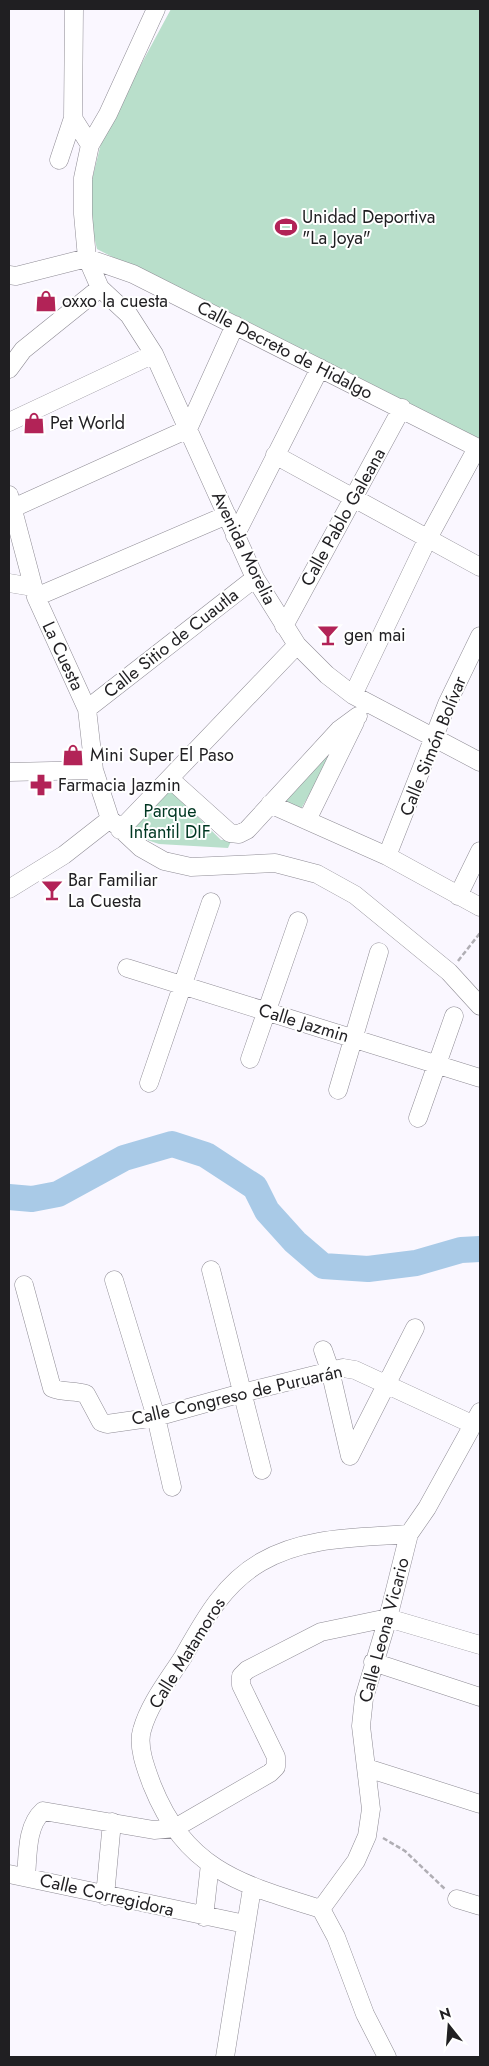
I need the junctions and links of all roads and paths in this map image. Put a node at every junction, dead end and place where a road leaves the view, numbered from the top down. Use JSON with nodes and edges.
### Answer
{"nodes":[{"id":1,"x":74,"y":9,"type":"edge"},
{"id":2,"x":156,"y":9,"type":"edge"},
{"id":3,"x":73,"y":118,"type":"junction"},
{"id":4,"x":90,"y":145,"type":"junction"},
{"id":5,"x":60,"y":160,"type":"dead end"},
{"id":6,"x":87,"y":258,"type":"junction"},
{"id":7,"x":9,"y":274,"type":"edge"},
{"id":8,"x":100,"y":288,"type":"junction"},
{"id":9,"x":235,"y":325,"type":"junction"},
{"id":10,"x":154,"y":354,"type":"junction"},
{"id":11,"x":320,"y":368,"type":"junction"},
{"id":12,"x":9,"y":369,"type":"edge"},
{"id":13,"x":402,"y":408,"type":"junction"},
{"id":14,"x":9,"y":422,"type":"edge"},
{"id":15,"x":188,"y":428,"type":"junction"},
{"id":16,"x":479,"y":448,"type":"edge"},
{"id":17,"x":275,"y":456,"type":"junction"},
{"id":18,"x":352,"y":498,"type":"junction"},
{"id":19,"x":10,"y":502,"type":"edge"},
{"id":20,"x":227,"y":515,"type":"junction"},
{"id":21,"x":235,"y":536,"type":"junction"},
{"id":22,"x":427,"y":540,"type":"junction"},
{"id":23,"x":480,"y":567,"type":"edge"},
{"id":24,"x":255,"y":578,"type":"junction"},
{"id":25,"x":9,"y":583,"type":"edge"},
{"id":26,"x":34,"y":592,"type":"junction"},
{"id":27,"x":284,"y":626,"type":"junction"},
{"id":28,"x":480,"y":636,"type":"edge"},
{"id":29,"x":297,"y":644,"type":"junction"},
{"id":30,"x":360,"y":698,"type":"junction"},
{"id":31,"x":87,"y":709,"type":"junction"},
{"id":32,"x":358,"y":716,"type":"junction"},
{"id":33,"x":434,"y":736,"type":"junction"},
{"id":34,"x":480,"y":762,"type":"edge"},
{"id":35,"x":94,"y":770,"type":"junction"},
{"id":36,"x":9,"y":772,"type":"edge"},
{"id":37,"x":170,"y":780,"type":"junction"},
{"id":38,"x":270,"y":804,"type":"junction"},
{"id":39,"x":307,"y":820,"type":"junction"},
{"id":40,"x":115,"y":824,"type":"junction"},
{"id":41,"x":480,"y":850,"type":"edge"},
{"id":42,"x":387,"y":856,"type":"junction"},
{"id":43,"x":9,"y":889,"type":"edge"},
{"id":44,"x":458,"y":896,"type":"junction"},
{"id":45,"x":211,"y":902,"type":"dead end"},
{"id":46,"x":480,"y":907,"type":"edge"},
{"id":47,"x":298,"y":921,"type":"dead end"},
{"id":48,"x":480,"y":933,"type":"edge"},
{"id":49,"x":378,"y":952,"type":"dead end"},
{"id":50,"x":127,"y":968,"type":"dead end"},
{"id":51,"x":449,"y":972,"type":"junction"},
{"id":52,"x":183,"y":987,"type":"junction"},
{"id":53,"x":480,"y":1006,"type":"edge"},
{"id":54,"x":266,"y":1012,"type":"junction"},
{"id":55,"x":454,"y":1016,"type":"dead end"},
{"id":56,"x":353,"y":1038,"type":"junction"},
{"id":57,"x":250,"y":1059,"type":"dead end"},
{"id":58,"x":436,"y":1063,"type":"junction"},
{"id":59,"x":479,"y":1073,"type":"edge"},
{"id":60,"x":149,"y":1083,"type":"dead end"},
{"id":61,"x":338,"y":1090,"type":"dead end"},
{"id":62,"x":418,"y":1118,"type":"dead end"},
{"id":63,"x":211,"y":1270,"type":"dead end"},
{"id":64,"x":114,"y":1280,"type":"dead end"},
{"id":65,"x":24,"y":1285,"type":"dead end"},
{"id":66,"x":415,"y":1328,"type":"dead end"},
{"id":67,"x":323,"y":1350,"type":"dead end"},
{"id":68,"x":330,"y":1370,"type":"junction"},
{"id":69,"x":388,"y":1384,"type":"junction"},
{"id":70,"x":242,"y":1392,"type":"junction"},
{"id":71,"x":156,"y":1417,"type":"junction"},
{"id":72,"x":477,"y":1419,"type":"edge"},
{"id":73,"x":262,"y":1470,"type":"dead end"},
{"id":74,"x":172,"y":1487,"type":"dead end"},
{"id":75,"x":409,"y":1534,"type":"junction"},
{"id":76,"x":388,"y":1618,"type":"junction"},
{"id":77,"x":480,"y":1645,"type":"edge"},
{"id":78,"x":373,"y":1662,"type":"junction"},
{"id":79,"x":480,"y":1697,"type":"edge"},
{"id":80,"x":367,"y":1768,"type":"junction"},
{"id":81,"x":480,"y":1804,"type":"edge"},
{"id":82,"x":112,"y":1822,"type":"junction"},
{"id":83,"x":175,"y":1828,"type":"junction"},
{"id":84,"x":367,"y":1832,"type":"junction"},
{"id":85,"x":210,"y":1864,"type":"junction"},
{"id":86,"x":17,"y":1876,"type":"edge"},
{"id":87,"x":252,"y":1888,"type":"junction"},
{"id":88,"x":105,"y":1896,"type":"junction"},
{"id":89,"x":456,"y":1899,"type":"joint"},
{"id":90,"x":480,"y":1906,"type":"edge"},
{"id":91,"x":321,"y":1909,"type":"junction"},
{"id":92,"x":204,"y":1917,"type":"junction"},
{"id":93,"x":245,"y":1924,"type":"junction"},
{"id":94,"x":225,"y":2057,"type":"edge"},
{"id":95,"x":387,"y":2057,"type":"edge"}],
"edges":[{"from":1,"to":3,"type":"street"},
{"from":2,"to":4,"type":"street"},
{"from":3,"to":4,"type":"street"},
{"from":3,"to":5,"type":"street"},
{"from":4,"to":6,"type":"street"},
{"from":6,"to":7,"type":"street"},
{"from":6,"to":8,"type":"street"},
{"from":6,"to":9,"type":"street","name":"Calle Decreto de Hidalgo"},
{"from":8,"to":10,"type":"street","name":"Avenida Morelia"},
{"from":8,"to":12,"type":"street"},
{"from":9,"to":11,"type":"street","name":"Calle Decreto de Hidalgo"},
{"from":9,"to":15,"type":"street"},
{"from":10,"to":14,"type":"street"},
{"from":10,"to":15,"type":"street","name":"Avenida Morelia"},
{"from":11,"to":13,"type":"street","name":"Calle Decreto de Hidalgo"},
{"from":11,"to":17,"type":"street"},
{"from":13,"to":16,"type":"street","name":"Calle Decreto de Hidalgo"},
{"from":13,"to":18,"type":"street","name":"Calle Pablo Galeana"},
{"from":15,"to":19,"type":"street"},
{"from":15,"to":20,"type":"street","name":"Avenida Morelia"},
{"from":16,"to":22,"type":"street"},
{"from":17,"to":18,"type":"street"},
{"from":17,"to":21,"type":"street"},
{"from":18,"to":22,"type":"street"},
{"from":18,"to":27,"type":"street","name":"Calle Pablo Galeana"},
{"from":19,"to":26,"type":"street","name":"La Cuesta"},
{"from":20,"to":21,"type":"street","name":"Avenida Morelia"},
{"from":20,"to":26,"type":"street"},
{"from":21,"to":24,"type":"street","name":"Avenida Morelia"},
{"from":22,"to":23,"type":"street"},
{"from":22,"to":30,"type":"street"},
{"from":24,"to":27,"type":"street","name":"Avenida Morelia"},
{"from":24,"to":31,"type":"street","name":"Calle Sitio de Cuautla"},
{"from":25,"to":26,"type":"street"},
{"from":26,"to":31,"type":"street","name":"La Cuesta"},
{"from":27,"to":29,"type":"street","name":"Avenida Morelia"},
{"from":28,"to":33,"type":"street","name":"Calle Simón Bolívar"},
{"from":29,"to":30,"type":"street","name":"Avenida Morelia"},
{"from":29,"to":37,"type":"street"},
{"from":30,"to":32,"type":"street"},
{"from":30,"to":33,"type":"street","name":"Avenida Morelia"},
{"from":31,"to":35,"type":"street","name":"La Cuesta"},
{"from":32,"to":38,"type":"street"},
{"from":32,"to":39,"type":"street"},
{"from":33,"to":34,"type":"street","name":"Avenida Morelia"},
{"from":33,"to":42,"type":"street","name":"Calle Simón Bolívar"},
{"from":35,"to":36,"type":"street"},
{"from":35,"to":40,"type":"street","name":"La Cuesta"},
{"from":37,"to":38,"type":"street"},
{"from":37,"to":40,"type":"street"},
{"from":38,"to":39,"type":"street"},
{"from":39,"to":42,"type":"street"},
{"from":40,"to":43,"type":"street"},
{"from":40,"to":51,"type":"street"},
{"from":41,"to":44,"type":"street"},
{"from":42,"to":44,"type":"street"},
{"from":44,"to":46,"type":"street"},
{"from":45,"to":52,"type":"street"},
{"from":47,"to":54,"type":"street"},
{"from":48,"to":51,"type":"path"},
{"from":49,"to":56,"type":"street"},
{"from":50,"to":52,"type":"street","name":"Calle Jazmin"},
{"from":51,"to":53,"type":"street"},
{"from":52,"to":54,"type":"street","name":"Calle Jazmin"},
{"from":52,"to":60,"type":"street"},
{"from":54,"to":56,"type":"street","name":"Calle Jazmin"},
{"from":54,"to":57,"type":"street"},
{"from":55,"to":58,"type":"street"},
{"from":56,"to":58,"type":"street","name":"Calle Jazmin"},
{"from":56,"to":61,"type":"street"},
{"from":58,"to":59,"type":"street","name":"Calle Jazmin"},
{"from":58,"to":62,"type":"street"},
{"from":63,"to":70,"type":"street"},
{"from":64,"to":71,"type":"street"},
{"from":65,"to":71,"type":"street","name":"Calle Congreso de Puruarán"},
{"from":66,"to":69,"type":"street"},
{"from":67,"to":68,"type":"street"},
{"from":68,"to":69,"type":"street","name":"Calle Congreso de Puruarán"},
{"from":68,"to":69,"type":"street"},
{"from":68,"to":70,"type":"street","name":"Calle Congreso de Puruarán"},
{"from":69,"to":72,"type":"street","name":"Calle Congreso de Puruarán"},
{"from":70,"to":71,"type":"street","name":"Calle Congreso de Puruarán"},
{"from":70,"to":73,"type":"street"},
{"from":71,"to":74,"type":"street"},
{"from":72,"to":75,"type":"street"},
{"from":75,"to":76,"type":"street","name":"Calle Leona Vicario"},
{"from":75,"to":83,"type":"street","name":"Calle Matamoros"},
{"from":76,"to":77,"type":"street"},
{"from":76,"to":78,"type":"street","name":"Calle Leona Vicario"},
{"from":76,"to":83,"type":"street"},
{"from":78,"to":79,"type":"street"},
{"from":78,"to":80,"type":"street","name":"Calle Leona Vicario"},
{"from":80,"to":81,"type":"street"},
{"from":80,"to":84,"type":"street","name":"Calle Leona Vicario"},
{"from":82,"to":83,"type":"street"},
{"from":82,"to":86,"type":"street"},
{"from":82,"to":88,"type":"street"},
{"from":83,"to":85,"type":"street"},
{"from":84,"to":89,"type":"path"},
{"from":84,"to":91,"type":"street","name":"Calle Leona Vicario"},
{"from":85,"to":87,"type":"street"},
{"from":85,"to":92,"type":"street"},
{"from":86,"to":88,"type":"street","name":"Calle Corregidora"},
{"from":87,"to":91,"type":"street"},
{"from":87,"to":93,"type":"street"},
{"from":88,"to":92,"type":"street","name":"Calle Corregidora"},
{"from":89,"to":90,"type":"street"},
{"from":91,"to":95,"type":"street"},
{"from":92,"to":93,"type":"street","name":"Calle Corregidora"},
{"from":93,"to":94,"type":"street"}]}
